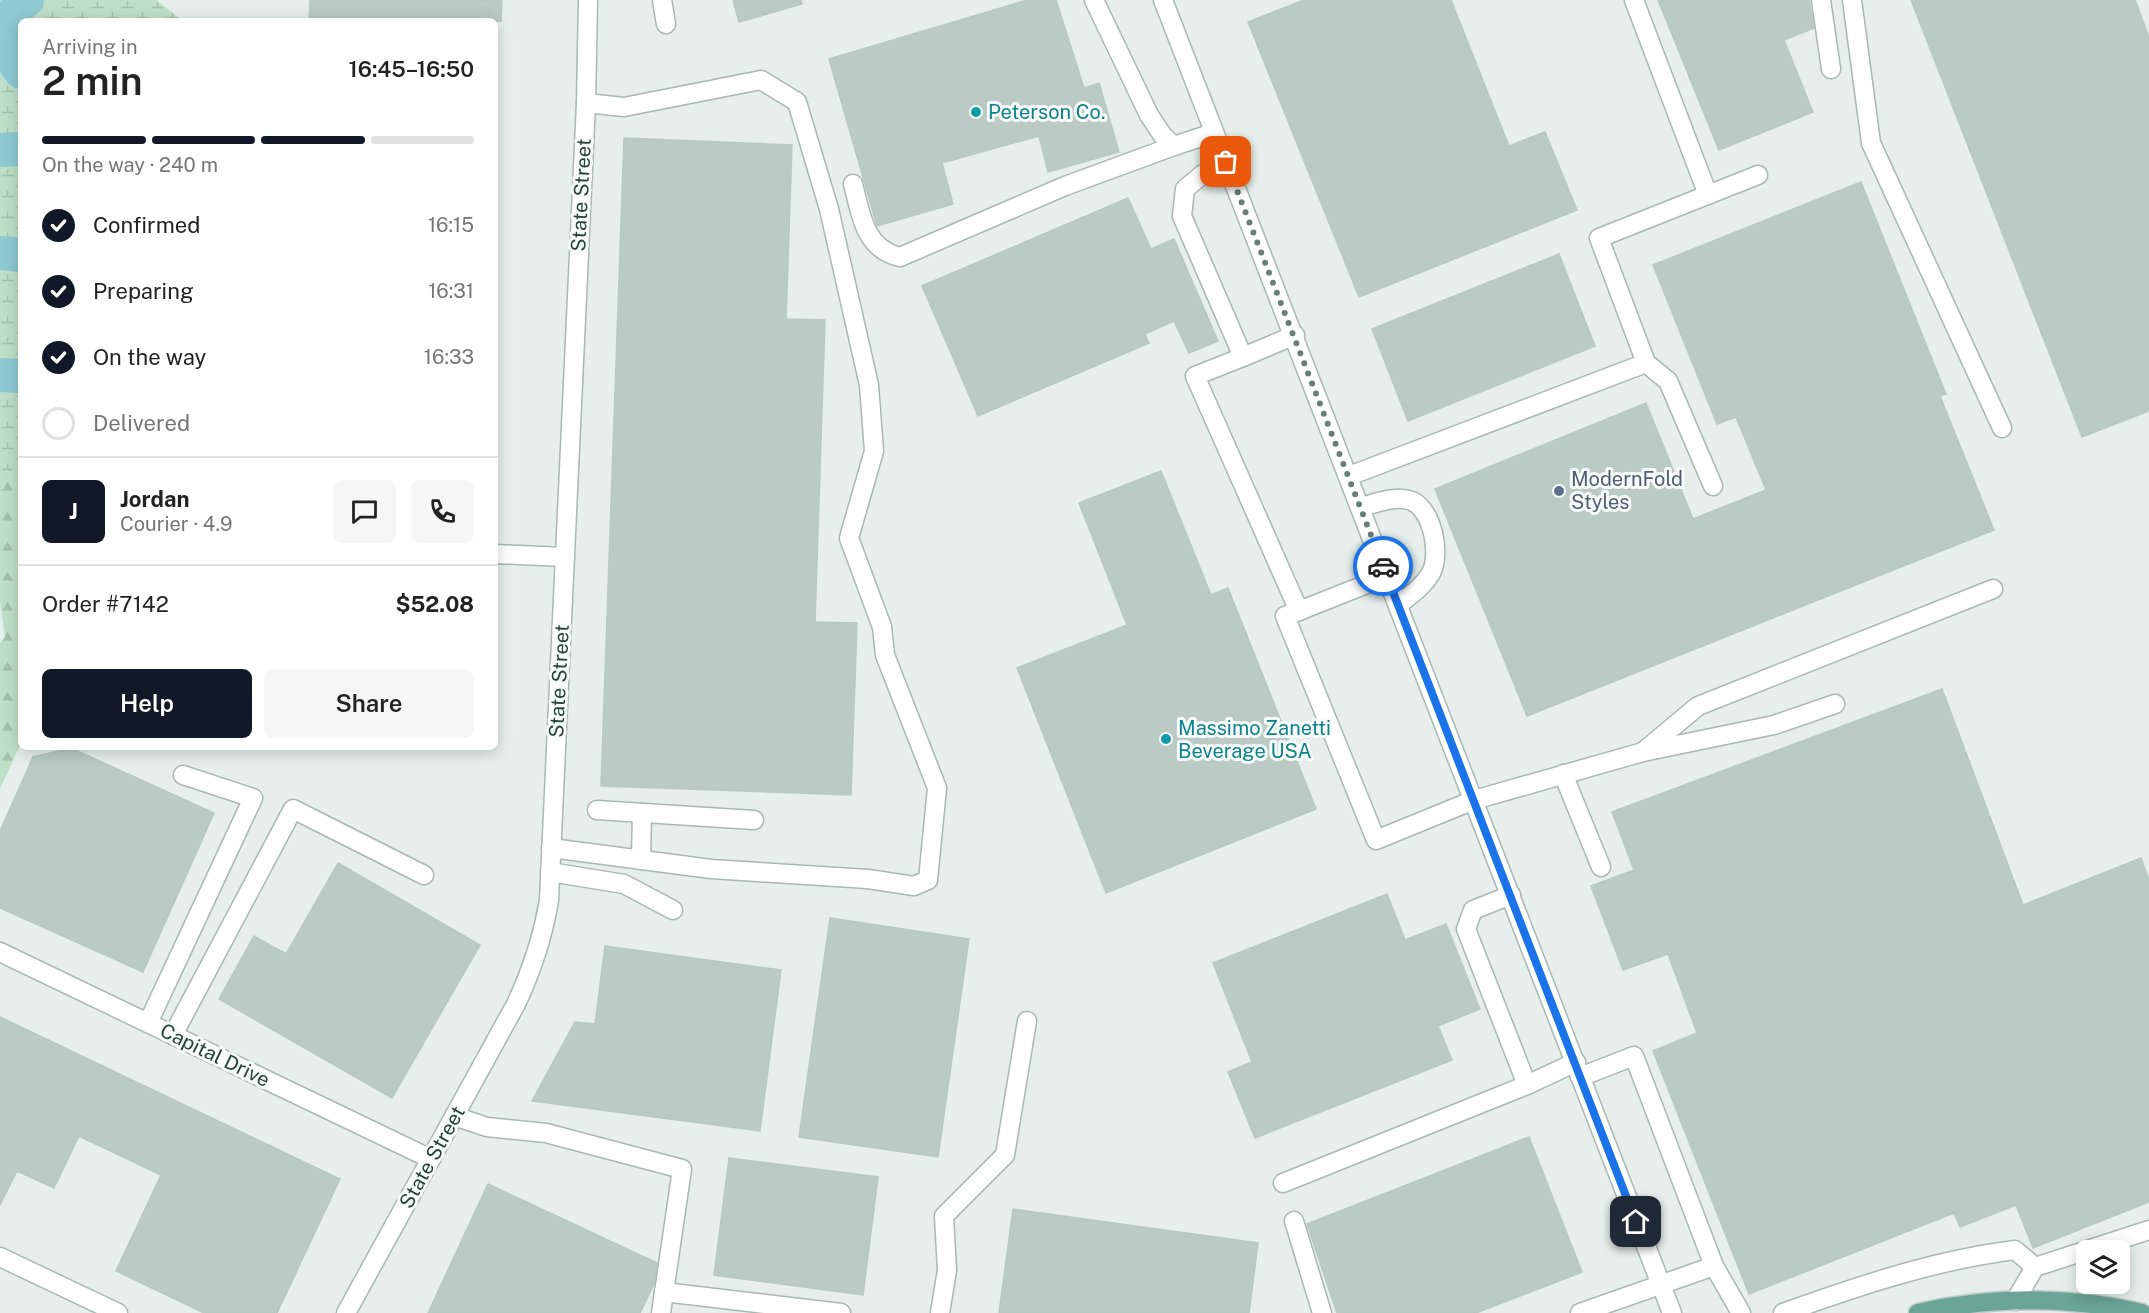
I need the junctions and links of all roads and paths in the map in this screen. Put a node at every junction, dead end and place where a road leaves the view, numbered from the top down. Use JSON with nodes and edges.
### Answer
{"nodes":[{"id":1,"x":588,"y":0,"type":"edge"},
{"id":2,"x":662,"y":0,"type":"edge"},
{"id":3,"x":1094,"y":0,"type":"edge"},
{"id":4,"x":1634,"y":0,"type":"edge"},
{"id":5,"x":1821,"y":0,"type":"edge"},
{"id":6,"x":1852,"y":0,"type":"edge"},
{"id":7,"x":1167,"y":1,"type":"edge"},
{"id":8,"x":666,"y":24,"type":"dead end"},
{"id":9,"x":1831,"y":69,"type":"dead end"},
{"id":10,"x":586,"y":103,"type":"junction"},
{"id":11,"x":1213,"y":133,"type":"junction"},
{"id":12,"x":1174,"y":146,"type":"junction"},
{"id":13,"x":1226,"y":162,"type":"junction"},
{"id":14,"x":1758,"y":175,"type":"dead end"},
{"id":15,"x":853,"y":184,"type":"dead end"},
{"id":16,"x":1708,"y":195,"type":"junction"},
{"id":17,"x":1295,"y":335,"type":"junction"},
{"id":18,"x":1243,"y":357,"type":"junction"},
{"id":19,"x":1646,"y":363,"type":"junction"},
{"id":20,"x":2002,"y":428,"type":"dead end"},
{"id":21,"x":1349,"y":476,"type":"junction"},
{"id":22,"x":1713,"y":486,"type":"dead end"},
{"id":23,"x":1361,"y":507,"type":"junction"},
{"id":24,"x":498,"y":554,"type":"edge"},
{"id":25,"x":565,"y":557,"type":"junction"},
{"id":26,"x":1387,"y":576,"type":"junction"},
{"id":27,"x":1993,"y":589,"type":"dead end"},
{"id":28,"x":1398,"y":605,"type":"junction"},
{"id":29,"x":1299,"y":610,"type":"junction"},
{"id":30,"x":1835,"y":704,"type":"dead end"},
{"id":31,"x":1643,"y":752,"type":"junction"},
{"id":32,"x":1563,"y":774,"type":"junction"},
{"id":33,"x":183,"y":775,"type":"dead end"},
{"id":34,"x":1474,"y":800,"type":"junction"},
{"id":35,"x":597,"y":810,"type":"dead end"},
{"id":36,"x":642,"y":813,"type":"junction"},
{"id":37,"x":754,"y":820,"type":"dead end"},
{"id":38,"x":551,"y":848,"type":"junction"},
{"id":39,"x":641,"y":860,"type":"junction"},
{"id":40,"x":1601,"y":867,"type":"dead end"},
{"id":41,"x":550,"y":872,"type":"junction"},
{"id":42,"x":424,"y":875,"type":"dead end"},
{"id":43,"x":1511,"y":895,"type":"junction"},
{"id":44,"x":673,"y":910,"type":"dead end"},
{"id":45,"x":0,"y":952,"type":"edge"},
{"id":46,"x":1027,"y":1021,"type":"dead end"},
{"id":47,"x":148,"y":1023,"type":"junction"},
{"id":48,"x":173,"y":1035,"type":"junction"},
{"id":49,"x":1578,"y":1070,"type":"junction"},
{"id":50,"x":1527,"y":1085,"type":"junction"},
{"id":51,"x":454,"y":1116,"type":"junction"},
{"id":52,"x":431,"y":1159,"type":"junction"},
{"id":53,"x":1283,"y":1183,"type":"dead end"},
{"id":54,"x":1294,"y":1221,"type":"dead end"},
{"id":55,"x":2149,"y":1230,"type":"edge"},
{"id":56,"x":0,"y":1257,"type":"edge"},
{"id":57,"x":1714,"y":1266,"type":"junction"},
{"id":58,"x":2035,"y":1267,"type":"junction"},
{"id":59,"x":1659,"y":1284,"type":"junction"},
{"id":60,"x":664,"y":1292,"type":"junction"},
{"id":61,"x":2015,"y":1301,"type":"junction"},
{"id":62,"x":1951,"y":1310,"type":"edge"},
{"id":63,"x":118,"y":1313,"type":"edge"},
{"id":64,"x":346,"y":1313,"type":"edge"},
{"id":65,"x":661,"y":1313,"type":"edge"},
{"id":66,"x":841,"y":1313,"type":"edge"},
{"id":67,"x":940,"y":1313,"type":"edge"},
{"id":68,"x":1322,"y":1313,"type":"edge"},
{"id":69,"x":1580,"y":1313,"type":"edge"},
{"id":70,"x":1672,"y":1313,"type":"edge"},
{"id":71,"x":1741,"y":1313,"type":"edge"},
{"id":72,"x":1782,"y":1313,"type":"edge"},
{"id":73,"x":1918,"y":1313,"type":"edge"},
{"id":74,"x":2142,"y":1313,"type":"edge"}],
"edges":[{"from":1,"to":10,"type":"street","name":"State Street"},
{"from":2,"to":8,"type":"street"},
{"from":3,"to":12,"type":"street"},
{"from":4,"to":16,"type":"street"},
{"from":5,"to":9,"type":"street"},
{"from":6,"to":20,"type":"street"},
{"from":7,"to":11,"type":"street"},
{"from":10,"to":25,"type":"street","name":"State Street"},
{"from":10,"to":39,"type":"street"},
{"from":11,"to":12,"type":"street"},
{"from":11,"to":13,"type":"street"},
{"from":12,"to":15,"type":"street"},
{"from":13,"to":17,"type":"street"},
{"from":13,"to":18,"type":"street"},
{"from":14,"to":16,"type":"street"},
{"from":16,"to":19,"type":"street"},
{"from":17,"to":18,"type":"street"},
{"from":17,"to":21,"type":"street"},
{"from":18,"to":29,"type":"street"},
{"from":19,"to":21,"type":"street"},
{"from":19,"to":22,"type":"street"},
{"from":21,"to":23,"type":"street"},
{"from":23,"to":26,"type":"street"},
{"from":23,"to":28,"type":"street"},
{"from":24,"to":25,"type":"street"},
{"from":25,"to":38,"type":"street","name":"State Street"},
{"from":26,"to":28,"type":"street"},
{"from":26,"to":29,"type":"street"},
{"from":27,"to":31,"type":"street"},
{"from":28,"to":34,"type":"street"},
{"from":29,"to":34,"type":"street"},
{"from":30,"to":31,"type":"street"},
{"from":31,"to":32,"type":"street"},
{"from":32,"to":34,"type":"street"},
{"from":32,"to":40,"type":"street"},
{"from":33,"to":47,"type":"street"},
{"from":34,"to":43,"type":"street"},
{"from":35,"to":36,"type":"street"},
{"from":36,"to":37,"type":"street"},
{"from":36,"to":39,"type":"street"},
{"from":38,"to":39,"type":"street"},
{"from":38,"to":41,"type":"street","name":"State Street"},
{"from":41,"to":44,"type":"street"},
{"from":41,"to":51,"type":"street","name":"State Street"},
{"from":42,"to":48,"type":"street"},
{"from":43,"to":49,"type":"street"},
{"from":43,"to":50,"type":"street"},
{"from":45,"to":47,"type":"street","name":"Capital Drive"},
{"from":46,"to":67,"type":"street"},
{"from":47,"to":48,"type":"street","name":"Capital Drive"},
{"from":48,"to":52,"type":"street","name":"Capital Drive"},
{"from":49,"to":50,"type":"street"},
{"from":49,"to":57,"type":"street"},
{"from":49,"to":59,"type":"street"},
{"from":50,"to":53,"type":"street"},
{"from":51,"to":52,"type":"street","name":"State Street"},
{"from":51,"to":60,"type":"street"},
{"from":52,"to":64,"type":"street","name":"State Street"},
{"from":54,"to":68,"type":"street"},
{"from":55,"to":58,"type":"street"},
{"from":56,"to":63,"type":"street"},
{"from":57,"to":59,"type":"street"},
{"from":57,"to":71,"type":"street"},
{"from":58,"to":61,"type":"street"},
{"from":58,"to":72,"type":"street"},
{"from":59,"to":69,"type":"street"},
{"from":59,"to":70,"type":"street"},
{"from":60,"to":65,"type":"street"},
{"from":60,"to":66,"type":"street"},
{"from":61,"to":62,"type":"main road"},
{"from":61,"to":74,"type":"main road"},
{"from":62,"to":73,"type":"main road"}]}
